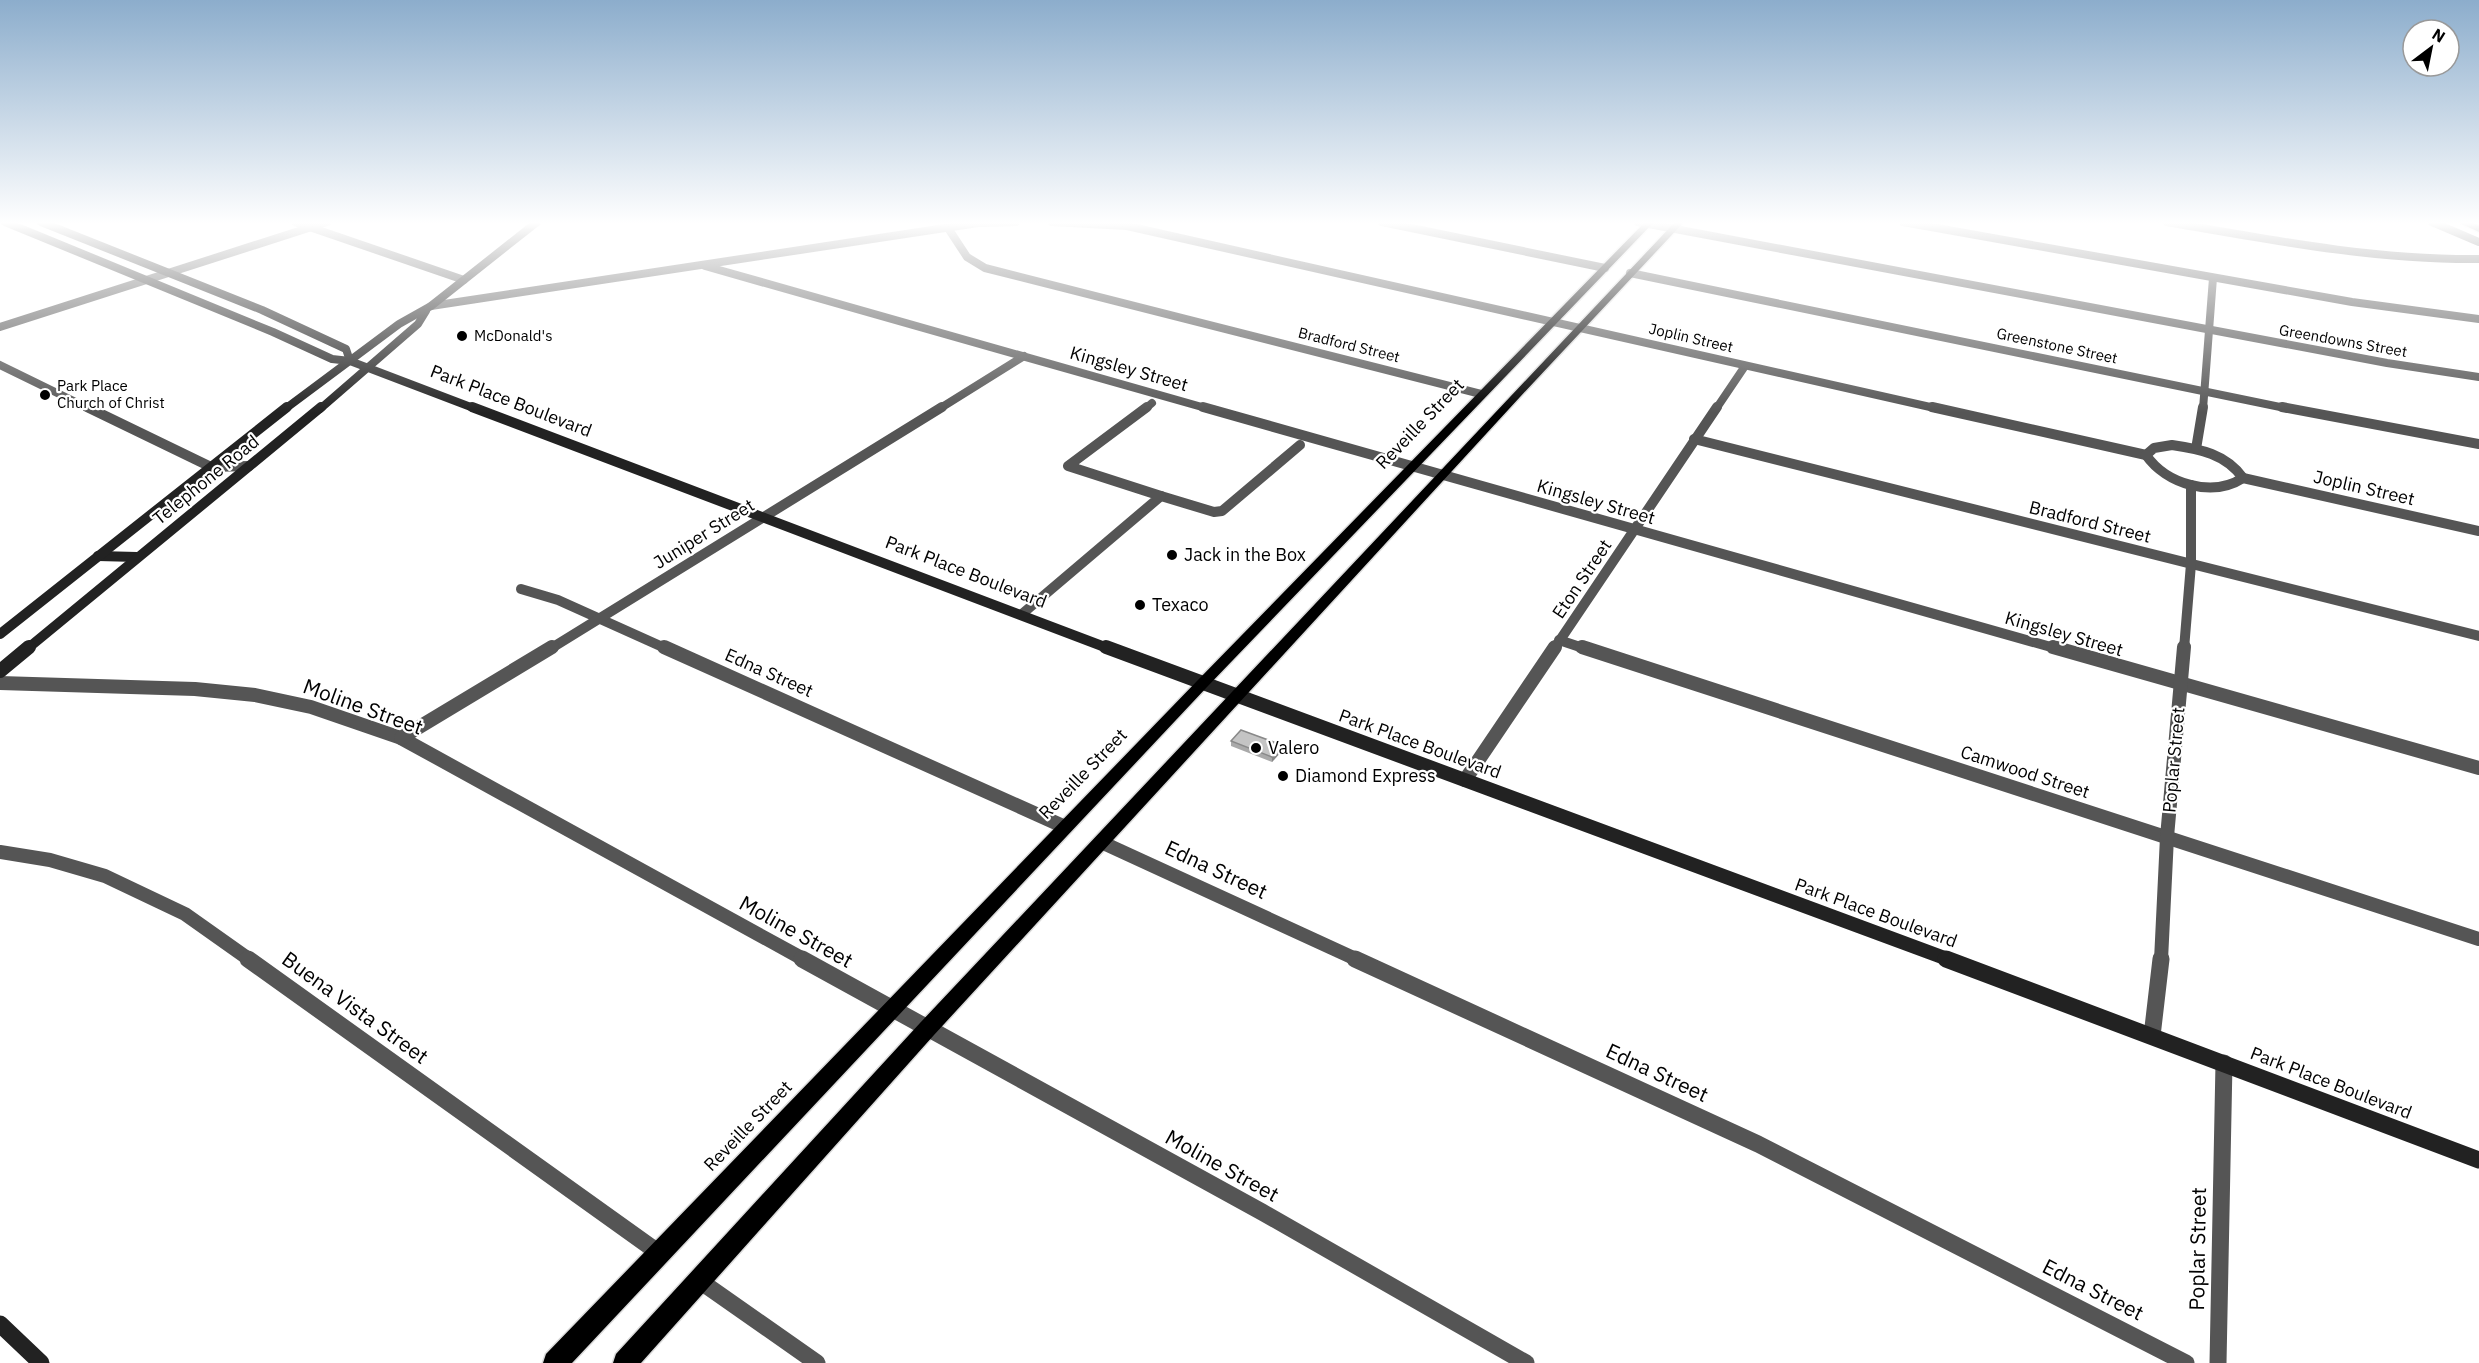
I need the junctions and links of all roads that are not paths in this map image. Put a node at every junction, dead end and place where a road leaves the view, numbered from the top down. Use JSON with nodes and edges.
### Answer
{"nodes":[{"id":1,"x":129,"y":286,"type":"edge"},
{"id":2,"x":160,"y":286,"type":"edge"},
{"id":3,"x":201,"y":286,"type":"edge"},
{"id":4,"x":457,"y":286,"type":"edge"},
{"id":5,"x":576,"y":286,"type":"edge"},
{"id":6,"x":774,"y":286,"type":"edge"},
{"id":7,"x":1054,"y":286,"type":"edge"},
{"id":8,"x":1393,"y":286,"type":"edge"},
{"id":9,"x":1588,"y":286,"type":"edge"},
{"id":10,"x":1618,"y":286,"type":"edge"},
{"id":11,"x":1691,"y":286,"type":"edge"},
{"id":12,"x":1983,"y":286,"type":"edge"},
{"id":13,"x":2212,"y":286,"type":"edge"},
{"id":14,"x":2257,"y":286,"type":"edge"},
{"id":15,"x":429,"y":308,"type":"junction"},
{"id":16,"x":262,"y":310,"type":"junction"},
{"id":17,"x":238,"y":318,"type":"junction"},
{"id":18,"x":2479,"y":319,"type":"edge"},
{"id":19,"x":1552,"y":322,"type":"junction"},
{"id":20,"x":0,"y":327,"type":"edge"},
{"id":21,"x":1578,"y":328,"type":"junction"},
{"id":22,"x":2208,"y":330,"type":"junction"},
{"id":23,"x":1024,"y":356,"type":"junction"},
{"id":24,"x":350,"y":361,"type":"junction"},
{"id":25,"x":0,"y":365,"type":"edge"},
{"id":26,"x":1745,"y":366,"type":"junction"},
{"id":27,"x":369,"y":368,"type":"junction"},
{"id":28,"x":2479,"y":377,"type":"edge"},
{"id":29,"x":2205,"y":391,"type":"junction"},
{"id":30,"x":1481,"y":394,"type":"junction"},
{"id":31,"x":1152,"y":403,"type":"dead end"},
{"id":32,"x":1694,"y":439,"type":"junction"},
{"id":33,"x":2479,"y":444,"type":"edge"},
{"id":34,"x":1300,"y":445,"type":"dead end"},
{"id":35,"x":2196,"y":448,"type":"junction"},
{"id":36,"x":2146,"y":455,"type":"junction"},
{"id":37,"x":249,"y":466,"type":"junction"},
{"id":38,"x":211,"y":467,"type":"junction"},
{"id":39,"x":1412,"y":467,"type":"junction"},
{"id":40,"x":1443,"y":476,"type":"junction"},
{"id":41,"x":2243,"y":478,"type":"junction"},
{"id":42,"x":2191,"y":485,"type":"junction"},
{"id":43,"x":1161,"y":496,"type":"junction"},
{"id":44,"x":764,"y":516,"type":"junction"},
{"id":45,"x":1635,"y":530,"type":"junction"},
{"id":46,"x":2479,"y":531,"type":"edge"},
{"id":47,"x":98,"y":556,"type":"junction"},
{"id":48,"x":137,"y":557,"type":"junction"},
{"id":49,"x":2191,"y":564,"type":"junction"},
{"id":50,"x":521,"y":589,"type":"dead end"},
{"id":51,"x":1022,"y":615,"type":"junction"},
{"id":52,"x":600,"y":619,"type":"junction"},
{"id":53,"x":0,"y":634,"type":"edge"},
{"id":54,"x":2479,"y":636,"type":"edge"},
{"id":55,"x":1559,"y":640,"type":"junction"},
{"id":56,"x":0,"y":671,"type":"edge"},
{"id":57,"x":0,"y":682,"type":"edge"},
{"id":58,"x":1202,"y":684,"type":"junction"},
{"id":59,"x":2180,"y":684,"type":"junction"},
{"id":60,"x":1236,"y":696,"type":"junction"},
{"id":61,"x":401,"y":738,"type":"junction"},
{"id":62,"x":2479,"y":768,"type":"edge"},
{"id":63,"x":1465,"y":780,"type":"junction"},
{"id":64,"x":1065,"y":827,"type":"junction"},
{"id":65,"x":2167,"y":837,"type":"junction"},
{"id":66,"x":1101,"y":842,"type":"junction"},
{"id":67,"x":0,"y":852,"type":"edge"},
{"id":68,"x":2479,"y":939,"type":"edge"},
{"id":69,"x":892,"y":1009,"type":"junction"},
{"id":70,"x":927,"y":1029,"type":"junction"},
{"id":71,"x":2152,"y":1036,"type":"junction"},
{"id":72,"x":2224,"y":1063,"type":"junction"},
{"id":73,"x":2479,"y":1160,"type":"edge"},
{"id":74,"x":659,"y":1253,"type":"junction"},
{"id":75,"x":700,"y":1281,"type":"junction"},
{"id":76,"x":0,"y":1324,"type":"edge"},
{"id":77,"x":41,"y":1363,"type":"edge"},
{"id":78,"x":555,"y":1363,"type":"edge"},
{"id":79,"x":625,"y":1363,"type":"edge"},
{"id":80,"x":817,"y":1363,"type":"edge"},
{"id":81,"x":1526,"y":1363,"type":"edge"},
{"id":82,"x":2186,"y":1363,"type":"edge"},
{"id":83,"x":2218,"y":1363,"type":"edge"}],
"edges":[{"from":1,"to":20,"type":"street"},
{"from":2,"to":17,"type":"main road","name":"Park Place Boulevard"},
{"from":3,"to":16,"type":"main road"},
{"from":4,"to":15,"type":"main road","name":"Telephone Road"},
{"from":5,"to":15,"type":"street"},
{"from":6,"to":23,"type":"street","name":"Kingsley Street"},
{"from":7,"to":30,"type":"street","name":"Bradford Street"},
{"from":8,"to":19,"type":"street","name":"Joplin Street"},
{"from":9,"to":19,"type":"main road","name":"Reveille Street"},
{"from":10,"to":21,"type":"main road"},
{"from":11,"to":29,"type":"street","name":"Greenstone Street"},
{"from":12,"to":22,"type":"street","name":"Greendowns Street"},
{"from":13,"to":22,"type":"street"},
{"from":14,"to":18,"type":"street"},
{"from":15,"to":24,"type":"main road","name":"Telephone Road"},
{"from":15,"to":27,"type":"main road","name":"Telephone Road"},
{"from":16,"to":17,"type":"main road"},
{"from":16,"to":24,"type":"main road"},
{"from":17,"to":24,"type":"main road","name":"Park Place Boulevard"},
{"from":19,"to":21,"type":"street","name":"Joplin Street"},
{"from":19,"to":30,"type":"main road","name":"Reveille Street"},
{"from":21,"to":26,"type":"street","name":"Joplin Street"},
{"from":21,"to":40,"type":"main road"},
{"from":22,"to":28,"type":"street","name":"Greendowns Street"},
{"from":22,"to":29,"type":"street"},
{"from":23,"to":39,"type":"street","name":"Kingsley Street"},
{"from":23,"to":44,"type":"street","name":"Juniper Street"},
{"from":24,"to":27,"type":"main road","name":"Park Place Boulevard"},
{"from":24,"to":38,"type":"main road","name":"Telephone Road"},
{"from":25,"to":38,"type":"street"},
{"from":26,"to":32,"type":"street","name":"Eton Street"},
{"from":26,"to":36,"type":"street","name":"Joplin Street"},
{"from":27,"to":37,"type":"main road","name":"Telephone Road"},
{"from":27,"to":44,"type":"main road","name":"Park Place Boulevard"},
{"from":29,"to":33,"type":"street","name":"Greenstone Street"},
{"from":29,"to":35,"type":"street"},
{"from":30,"to":39,"type":"main road","name":"Reveille Street"},
{"from":31,"to":43,"type":"street"},
{"from":32,"to":45,"type":"street","name":"Eton Street"},
{"from":32,"to":49,"type":"street","name":"Bradford Street"},
{"from":34,"to":43,"type":"street"},
{"from":35,"to":36,"type":"street"},
{"from":35,"to":41,"type":"street"},
{"from":36,"to":42,"type":"street"},
{"from":37,"to":38,"type":"street"},
{"from":37,"to":48,"type":"main road","name":"Telephone Road"},
{"from":38,"to":47,"type":"main road","name":"Telephone Road"},
{"from":39,"to":40,"type":"street","name":"Kingsley Street"},
{"from":39,"to":58,"type":"main road","name":"Reveille Street"},
{"from":40,"to":45,"type":"street","name":"Kingsley Street"},
{"from":40,"to":60,"type":"main road"},
{"from":41,"to":42,"type":"street"},
{"from":41,"to":46,"type":"street","name":"Joplin Street"},
{"from":42,"to":49,"type":"street","name":"Poplar Street"},
{"from":43,"to":51,"type":"street"},
{"from":44,"to":51,"type":"main road","name":"Park Place Boulevard"},
{"from":44,"to":52,"type":"street","name":"Juniper Street"},
{"from":45,"to":55,"type":"street","name":"Eton Street"},
{"from":45,"to":59,"type":"street","name":"Kingsley Street"},
{"from":47,"to":48,"type":"main road"},
{"from":47,"to":53,"type":"main road","name":"Telephone Road"},
{"from":48,"to":56,"type":"main road","name":"Telephone Road"},
{"from":49,"to":54,"type":"street","name":"Bradford Street"},
{"from":49,"to":59,"type":"street","name":"Poplar Street"},
{"from":50,"to":52,"type":"street","name":"Edna Street"},
{"from":51,"to":58,"type":"main road","name":"Park Place Boulevard"},
{"from":52,"to":61,"type":"street","name":"Juniper Street"},
{"from":52,"to":64,"type":"street","name":"Edna Street"},
{"from":55,"to":63,"type":"street","name":"Eton Street"},
{"from":55,"to":65,"type":"street","name":"Camwood Street"},
{"from":57,"to":61,"type":"street","name":"Moline Street"},
{"from":58,"to":60,"type":"main road","name":"Park Place Boulevard"},
{"from":58,"to":64,"type":"main road","name":"Reveille Street"},
{"from":59,"to":62,"type":"street","name":"Kingsley Street"},
{"from":59,"to":65,"type":"street","name":"Poplar Street"},
{"from":60,"to":63,"type":"main road","name":"Park Place Boulevard"},
{"from":60,"to":66,"type":"main road"},
{"from":61,"to":69,"type":"street","name":"Moline Street"},
{"from":63,"to":71,"type":"main road","name":"Park Place Boulevard"},
{"from":64,"to":69,"type":"main road","name":"Reveille Street"},
{"from":65,"to":68,"type":"street","name":"Camwood Street"},
{"from":65,"to":71,"type":"street","name":"Poplar Street"},
{"from":66,"to":70,"type":"main road"},
{"from":66,"to":82,"type":"street","name":"Edna Street"},
{"from":67,"to":74,"type":"street","name":"Buena Vista Street"},
{"from":69,"to":70,"type":"street","name":"Moline Street"},
{"from":69,"to":74,"type":"main road","name":"Reveille Street"},
{"from":70,"to":75,"type":"main road"},
{"from":70,"to":81,"type":"street","name":"Moline Street"},
{"from":71,"to":72,"type":"main road","name":"Park Place Boulevard"},
{"from":72,"to":73,"type":"main road","name":"Park Place Boulevard"},
{"from":72,"to":83,"type":"street","name":"Poplar Street"},
{"from":74,"to":78,"type":"main road","name":"Reveille Street"},
{"from":75,"to":79,"type":"main road"},
{"from":75,"to":80,"type":"street"},
{"from":76,"to":77,"type":"main road"}]}
